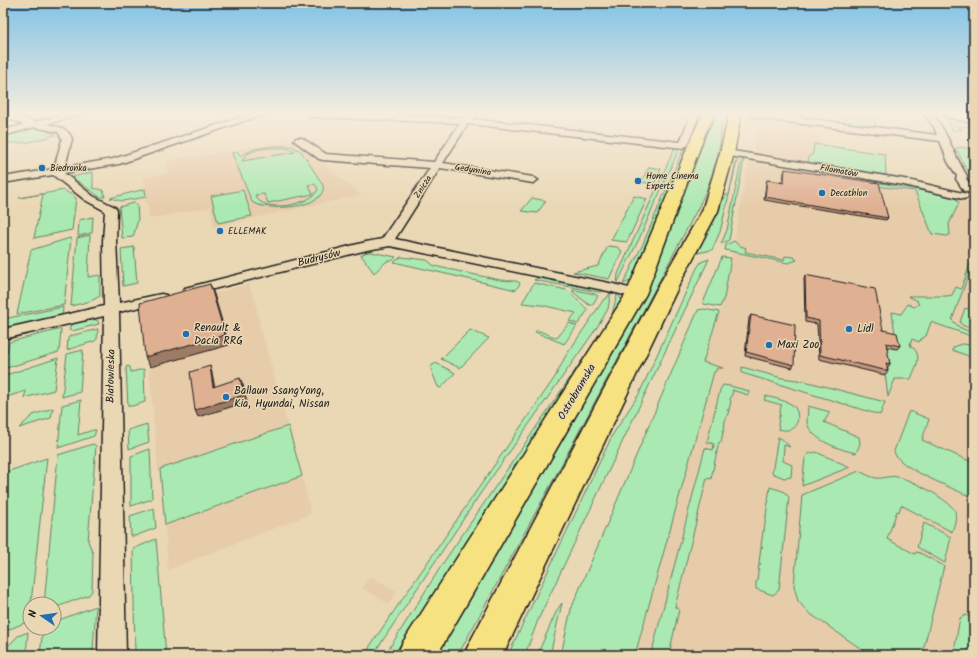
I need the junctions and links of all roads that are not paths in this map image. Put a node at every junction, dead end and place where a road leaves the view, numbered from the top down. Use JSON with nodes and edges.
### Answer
{"nodes":[{"id":1,"x":65,"y":145,"type":"edge"},
{"id":2,"x":168,"y":145,"type":"edge"},
{"id":3,"x":306,"y":145,"type":"edge"},
{"id":4,"x":452,"y":145,"type":"edge"},
{"id":5,"x":695,"y":145,"type":"edge"},
{"id":6,"x":729,"y":145,"type":"edge"},
{"id":7,"x":945,"y":145,"type":"edge"},
{"id":8,"x":727,"y":152,"type":"junction"},
{"id":9,"x":437,"y":165,"type":"junction"},
{"id":10,"x":58,"y":171,"type":"junction"},
{"id":11,"x":3,"y":180,"type":"edge"},
{"id":12,"x":533,"y":180,"type":"dead end"},
{"id":13,"x":968,"y":190,"type":"edge"},
{"id":14,"x":974,"y":200,"type":"edge"},
{"id":15,"x":387,"y":242,"type":"junction"},
{"id":16,"x":636,"y":294,"type":"junction"},
{"id":17,"x":111,"y":311,"type":"junction"},
{"id":18,"x":3,"y":334,"type":"edge"},
{"id":19,"x":112,"y":655,"type":"edge"},
{"id":20,"x":416,"y":655,"type":"edge"},
{"id":21,"x":483,"y":655,"type":"edge"}],
"edges":[{"from":1,"to":10,"type":"street"},
{"from":2,"to":10,"type":"street"},
{"from":3,"to":9,"type":"street","name":"Gedymina"},
{"from":4,"to":9,"type":"street","name":"Znicza"},
{"from":5,"to":16,"type":"main road","name":"Ostrobramska"},
{"from":6,"to":8,"type":"main road"},
{"from":7,"to":13,"type":"street"},
{"from":8,"to":13,"type":"street","name":"Filomatów"},
{"from":8,"to":21,"type":"main road"},
{"from":9,"to":12,"type":"street","name":"Gedymina"},
{"from":9,"to":15,"type":"street","name":"Znicza"},
{"from":10,"to":11,"type":"street"},
{"from":10,"to":17,"type":"street","name":"Białowieska"},
{"from":13,"to":14,"type":"street","name":"Filomatów"},
{"from":15,"to":16,"type":"street","name":"Budrysów"},
{"from":15,"to":17,"type":"street","name":"Budrysów"},
{"from":16,"to":20,"type":"main road","name":"Ostrobramska"},
{"from":17,"to":18,"type":"street","name":"Budrysów"},
{"from":17,"to":19,"type":"street","name":"Białowieska"}]}
